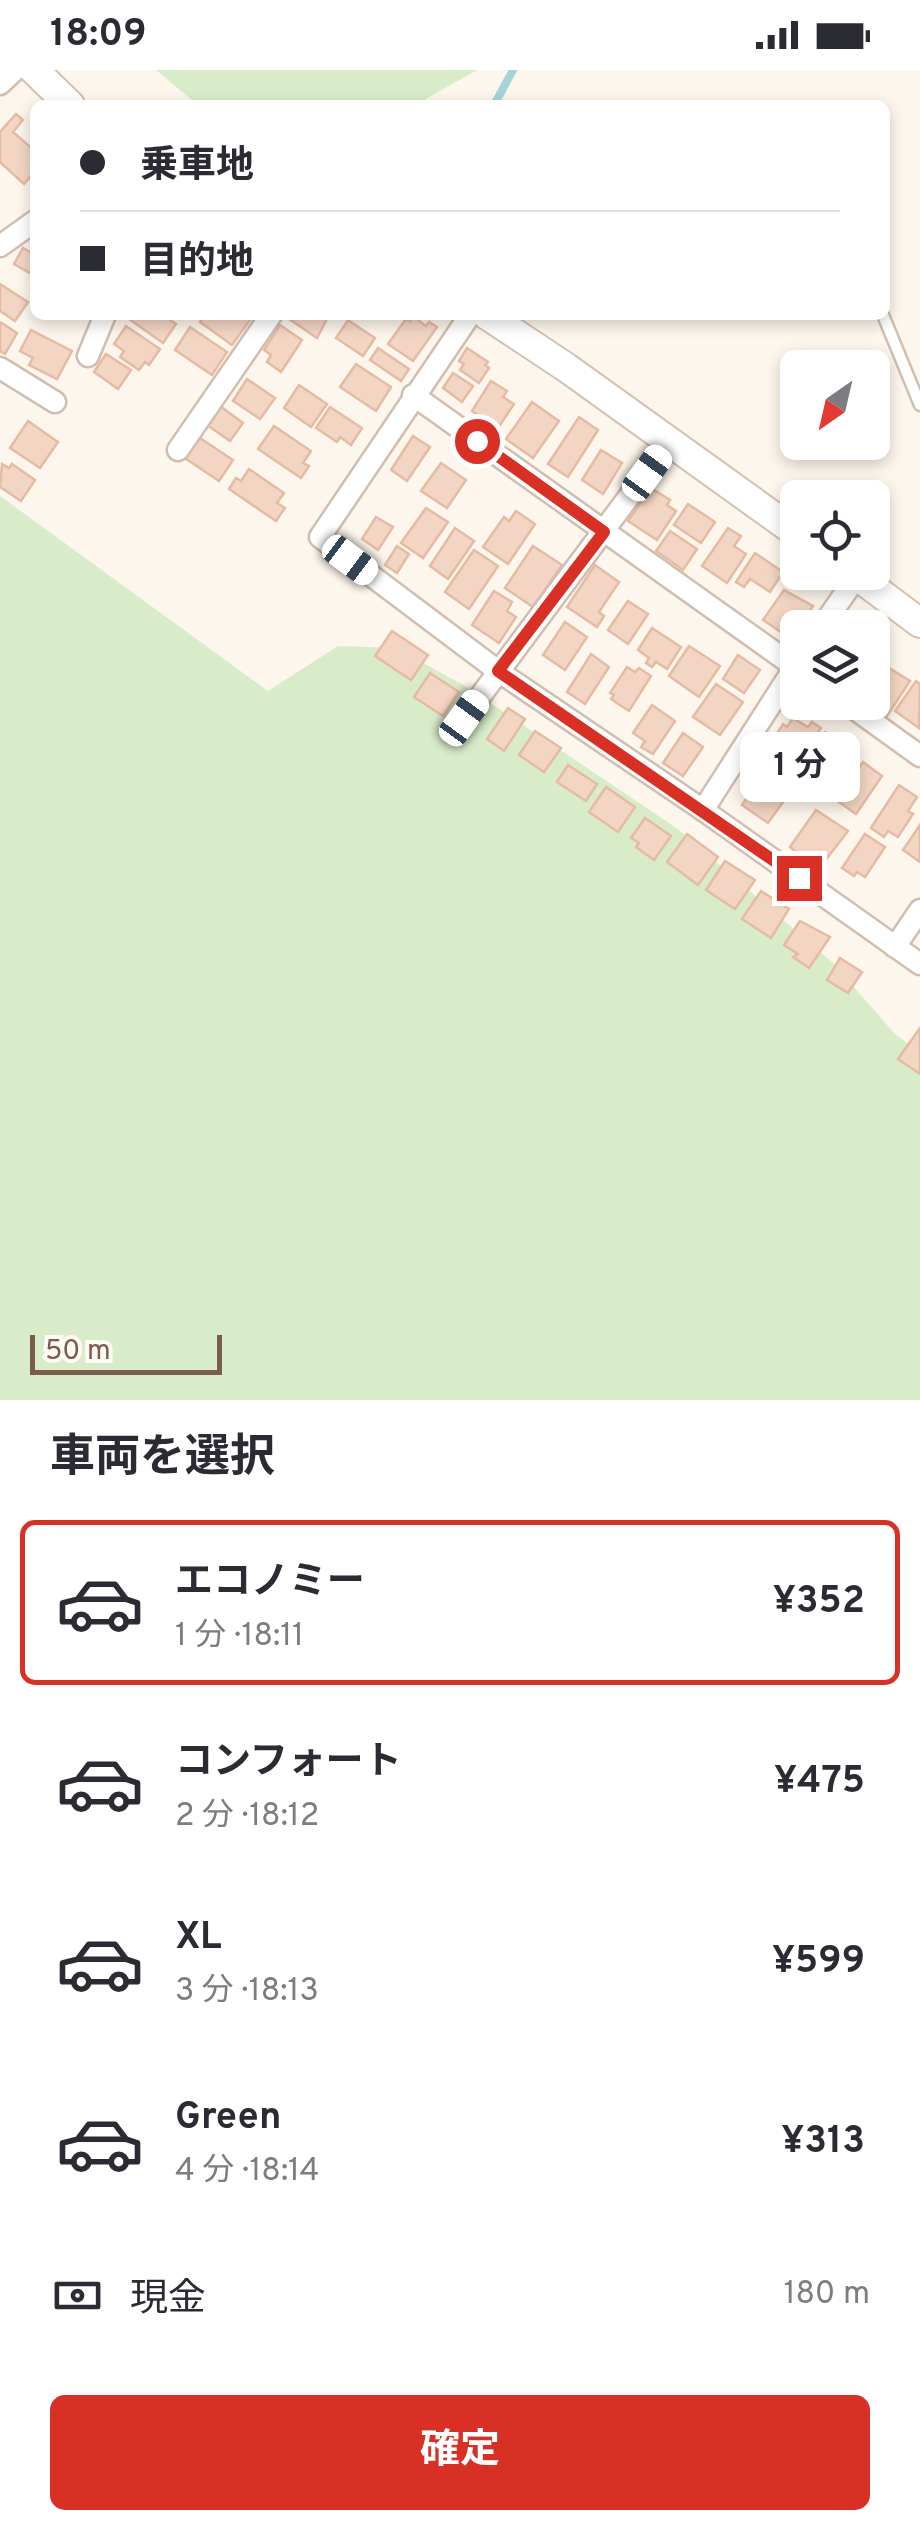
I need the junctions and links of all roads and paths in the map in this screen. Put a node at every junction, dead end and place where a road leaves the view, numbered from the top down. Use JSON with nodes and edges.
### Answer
{"nodes":[{"id":1,"x":15,"y":70,"type":"edge"},
{"id":2,"x":34,"y":70,"type":"edge"},
{"id":3,"x":0,"y":84,"type":"edge"},
{"id":4,"x":65,"y":100,"type":"edge"},
{"id":5,"x":30,"y":225,"type":"edge"},
{"id":6,"x":0,"y":246,"type":"edge"},
{"id":7,"x":103,"y":320,"type":"edge"},
{"id":8,"x":267,"y":320,"type":"edge"},
{"id":9,"x":466,"y":320,"type":"edge"},
{"id":10,"x":495,"y":320,"type":"edge"},
{"id":11,"x":885,"y":320,"type":"edge"},
{"id":12,"x":88,"y":356,"type":"dead end"},
{"id":13,"x":0,"y":368,"type":"edge"},
{"id":14,"x":413,"y":395,"type":"junction"},
{"id":15,"x":55,"y":402,"type":"dead end"},
{"id":16,"x":920,"y":405,"type":"edge"},
{"id":17,"x":669,"y":443,"type":"junction"},
{"id":18,"x":178,"y":450,"type":"dead end"},
{"id":19,"x":780,"y":521,"type":"edge"},
{"id":20,"x":604,"y":532,"type":"junction"},
{"id":21,"x":876,"y":590,"type":"edge"},
{"id":22,"x":920,"y":623,"type":"edge"},
{"id":23,"x":780,"y":654,"type":"edge"},
{"id":24,"x":498,"y":671,"type":"junction"},
{"id":25,"x":780,"y":690,"type":"edge"},
{"id":26,"x":464,"y":718,"type":"dead end"},
{"id":27,"x":870,"y":720,"type":"edge"},
{"id":28,"x":920,"y":756,"type":"edge"},
{"id":29,"x":703,"y":810,"type":"junction"},
{"id":30,"x":920,"y":910,"type":"edge"},
{"id":31,"x":895,"y":946,"type":"junction"},
{"id":32,"x":920,"y":964,"type":"edge"}],
"edges":[{"from":1,"to":3,"type":"street"},
{"from":2,"to":4,"type":"main road"},
{"from":5,"to":6,"type":"street"},
{"from":7,"to":12,"type":"street"},
{"from":8,"to":18,"type":"street"},
{"from":9,"to":14,"type":"street"},
{"from":10,"to":17,"type":"main road"},
{"from":11,"to":16,"type":"lane"},
{"from":13,"to":15,"type":"street"},
{"from":14,"to":20,"type":"street"},
{"from":14,"to":24,"type":"street"},
{"from":17,"to":19,"type":"main road"},
{"from":17,"to":20,"type":"street"},
{"from":20,"to":23,"type":"street"},
{"from":20,"to":24,"type":"street"},
{"from":21,"to":22,"type":"main road"},
{"from":24,"to":26,"type":"street"},
{"from":24,"to":29,"type":"street"},
{"from":25,"to":29,"type":"street"},
{"from":27,"to":28,"type":"street"},
{"from":29,"to":31,"type":"street"},
{"from":30,"to":31,"type":"street"},
{"from":31,"to":32,"type":"street"}]}
